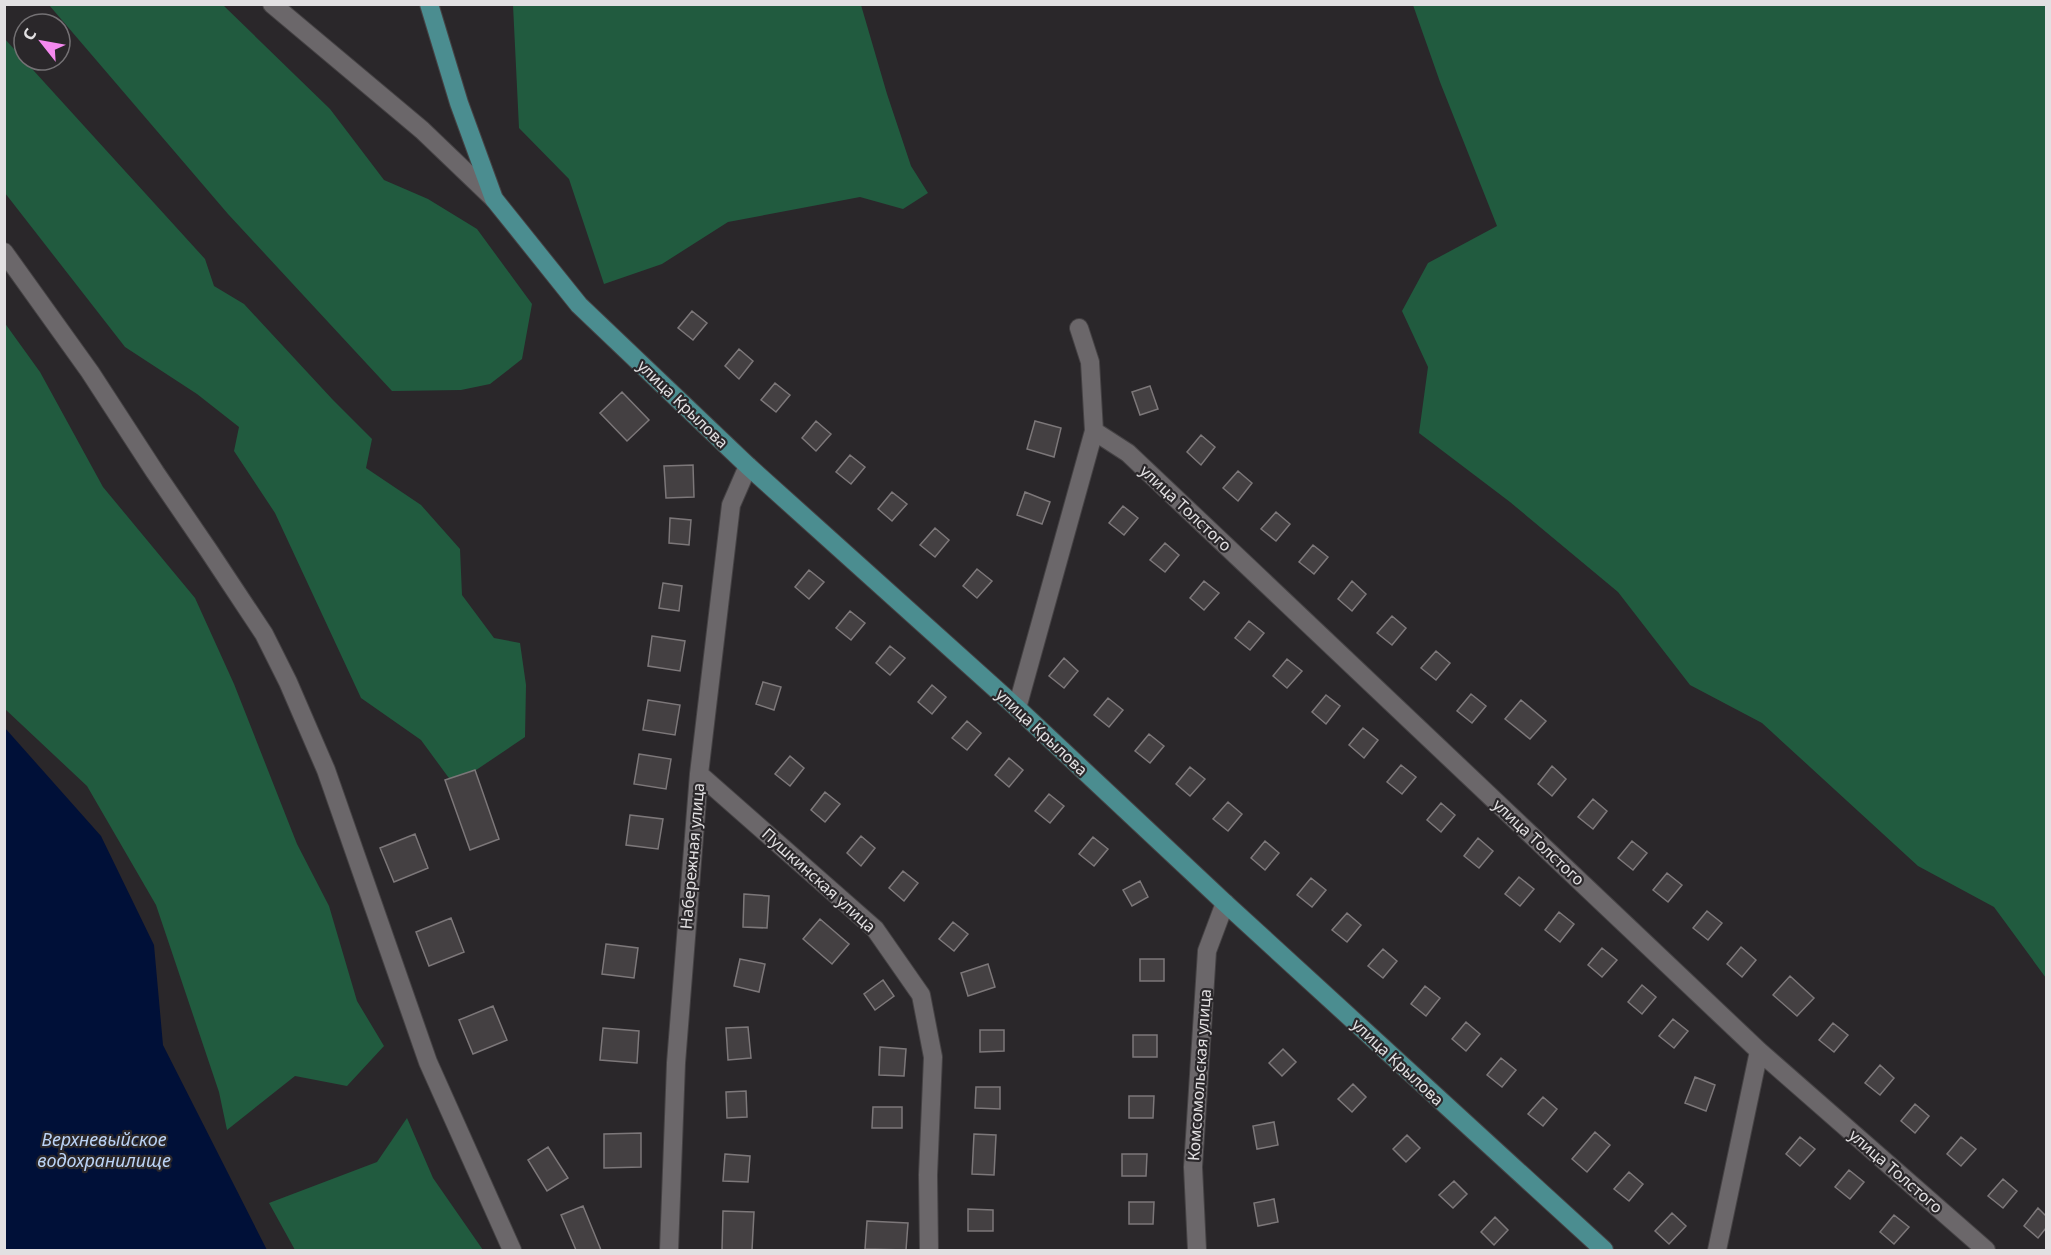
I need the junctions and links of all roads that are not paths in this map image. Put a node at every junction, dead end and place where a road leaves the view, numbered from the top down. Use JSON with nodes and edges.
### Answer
{"nodes":[{"id":1,"x":272,"y":4,"type":"edge"},
{"id":2,"x":429,"y":4,"type":"edge"},
{"id":3,"x":494,"y":199,"type":"junction"},
{"id":4,"x":4,"y":252,"type":"edge"},
{"id":5,"x":1079,"y":328,"type":"dead end"},
{"id":6,"x":1094,"y":432,"type":"junction"},
{"id":7,"x":748,"y":466,"type":"junction"},
{"id":8,"x":1017,"y":708,"type":"junction"},
{"id":9,"x":699,"y":774,"type":"junction"},
{"id":10,"x":1225,"y":903,"type":"junction"},
{"id":11,"x":1759,"y":1051,"type":"junction"},
{"id":12,"x":512,"y":1251,"type":"edge"},
{"id":13,"x":669,"y":1251,"type":"edge"},
{"id":14,"x":929,"y":1251,"type":"edge"},
{"id":15,"x":1197,"y":1251,"type":"edge"},
{"id":16,"x":1604,"y":1251,"type":"edge"},
{"id":17,"x":1717,"y":1251,"type":"edge"},
{"id":18,"x":1986,"y":1251,"type":"edge"}],
"edges":[{"from":1,"to":3,"type":"street"},
{"from":2,"to":3,"type":"main road","name":"улица Крылова"},
{"from":3,"to":7,"type":"main road","name":"улица Крылова"},
{"from":4,"to":12,"type":"street"},
{"from":5,"to":6,"type":"street"},
{"from":6,"to":8,"type":"street"},
{"from":6,"to":11,"type":"street","name":"улица Толстого"},
{"from":7,"to":8,"type":"main road","name":"улица Крылова"},
{"from":7,"to":9,"type":"street","name":"Набережная улица"},
{"from":8,"to":10,"type":"main road","name":"улица Крылова"},
{"from":9,"to":13,"type":"street","name":"Набережная улица"},
{"from":9,"to":14,"type":"street","name":"Пушкинская улица"},
{"from":10,"to":15,"type":"street","name":"Комсомольская улица"},
{"from":10,"to":16,"type":"main road","name":"улица Крылова"},
{"from":11,"to":17,"type":"street"},
{"from":11,"to":18,"type":"street","name":"улица Толстого"}]}
